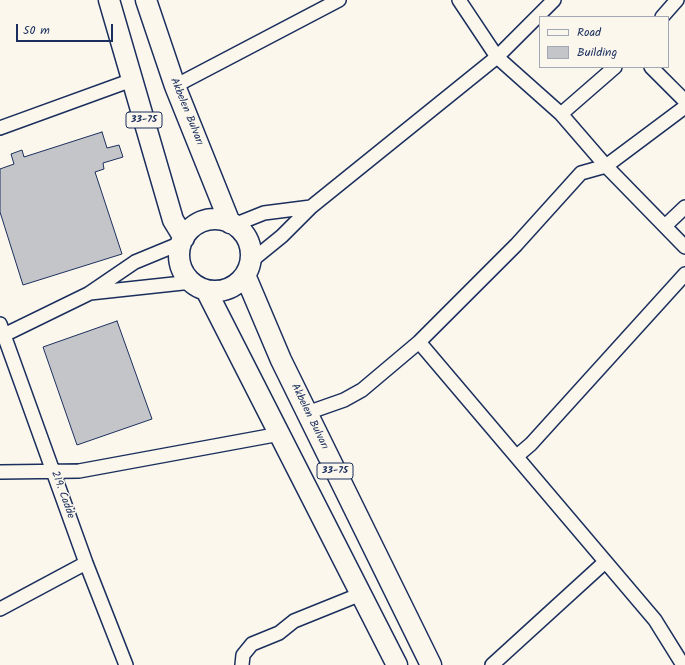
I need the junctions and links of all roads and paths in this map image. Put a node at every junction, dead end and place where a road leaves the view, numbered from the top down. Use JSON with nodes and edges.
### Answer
{"nodes":[{"id":1,"x":109,"y":0,"type":"edge"},
{"id":2,"x":146,"y":0,"type":"edge"},
{"id":3,"x":339,"y":0,"type":"edge"},
{"id":4,"x":459,"y":0,"type":"edge"},
{"id":5,"x":554,"y":0,"type":"edge"},
{"id":6,"x":677,"y":0,"type":"edge"},
{"id":7,"x":663,"y":16,"type":"edge"},
{"id":8,"x":497,"y":57,"type":"junction"},
{"id":9,"x":614,"y":68,"type":"edge"},
{"id":10,"x":652,"y":68,"type":"edge"},
{"id":11,"x":132,"y":80,"type":"junction"},
{"id":12,"x":175,"y":86,"type":"junction"},
{"id":13,"x":685,"y":101,"type":"edge"},
{"id":14,"x":685,"y":107,"type":"edge"},
{"id":15,"x":561,"y":114,"type":"junction"},
{"id":16,"x":0,"y":128,"type":"edge"},
{"id":17,"x":606,"y":166,"type":"junction"},
{"id":18,"x":311,"y":207,"type":"junction"},
{"id":19,"x":685,"y":207,"type":"edge"},
{"id":20,"x":232,"y":224,"type":"junction"},
{"id":21,"x":665,"y":226,"type":"junction"},
{"id":22,"x":182,"y":241,"type":"junction"},
{"id":23,"x":685,"y":247,"type":"edge"},
{"id":24,"x":248,"y":268,"type":"junction"},
{"id":25,"x":685,"y":274,"type":"edge"},
{"id":26,"x":199,"y":286,"type":"junction"},
{"id":27,"x":88,"y":294,"type":"junction"},
{"id":28,"x":1,"y":332,"type":"edge"},
{"id":29,"x":419,"y":342,"type":"junction"},
{"id":30,"x":307,"y":413,"type":"junction"},
{"id":31,"x":280,"y":434,"type":"junction"},
{"id":32,"x":517,"y":456,"type":"junction"},
{"id":33,"x":53,"y":471,"type":"junction"},
{"id":34,"x":0,"y":472,"type":"edge"},
{"id":35,"x":605,"y":562,"type":"junction"},
{"id":36,"x":86,"y":563,"type":"junction"},
{"id":37,"x":361,"y":594,"type":"junction"},
{"id":38,"x":0,"y":609,"type":"edge"},
{"id":39,"x":126,"y":665,"type":"edge"},
{"id":40,"x":242,"y":665,"type":"edge"},
{"id":41,"x":397,"y":665,"type":"edge"},
{"id":42,"x":431,"y":665,"type":"edge"},
{"id":43,"x":492,"y":665,"type":"edge"},
{"id":44,"x":683,"y":665,"type":"edge"}],
"edges":[{"from":1,"to":11,"type":"main road","number":"33-75"},
{"from":2,"to":12,"type":"main road","name":"Akbelen Bulvarı"},
{"from":3,"to":12,"type":"street"},
{"from":4,"to":8,"type":"street"},
{"from":5,"to":8,"type":"street"},
{"from":6,"to":7,"type":"street"},
{"from":8,"to":15,"type":"street"},
{"from":8,"to":18,"type":"street"},
{"from":9,"to":15,"type":"street"},
{"from":10,"to":13,"type":"street"},
{"from":11,"to":16,"type":"street"},
{"from":11,"to":22,"type":"main road","number":"33-75"},
{"from":12,"to":20,"type":"main road","name":"Akbelen Bulvarı"},
{"from":14,"to":17,"type":"street"},
{"from":15,"to":17,"type":"street"},
{"from":17,"to":21,"type":"street"},
{"from":17,"to":29,"type":"street"},
{"from":18,"to":20,"type":"street"},
{"from":18,"to":24,"type":"street"},
{"from":19,"to":21,"type":"street"},
{"from":20,"to":22,"type":"main road"},
{"from":20,"to":24,"type":"main road"},
{"from":21,"to":23,"type":"street"},
{"from":22,"to":26,"type":"main road"},
{"from":22,"to":27,"type":"street"},
{"from":24,"to":26,"type":"main road"},
{"from":24,"to":30,"type":"main road","name":"Akbelen Bulvarı","number":"33-75"},
{"from":25,"to":32,"type":"street"},
{"from":26,"to":27,"type":"street"},
{"from":26,"to":31,"type":"main road","number":"33-75"},
{"from":27,"to":28,"type":"street"},
{"from":28,"to":33,"type":"street","name":"219. Cadde"},
{"from":29,"to":30,"type":"street"},
{"from":29,"to":32,"type":"street"},
{"from":30,"to":42,"type":"main road","name":"Akbelen Bulvarı","number":"33-75"},
{"from":31,"to":33,"type":"street"},
{"from":31,"to":37,"type":"main road","number":"33-75"},
{"from":32,"to":35,"type":"street"},
{"from":33,"to":34,"type":"street"},
{"from":33,"to":36,"type":"street","name":"219. Cadde"},
{"from":35,"to":43,"type":"street"},
{"from":35,"to":44,"type":"street"},
{"from":36,"to":38,"type":"street"},
{"from":36,"to":39,"type":"street","name":"219. Cadde"},
{"from":37,"to":40,"type":"street"},
{"from":37,"to":41,"type":"main road","number":"33-75"}]}
